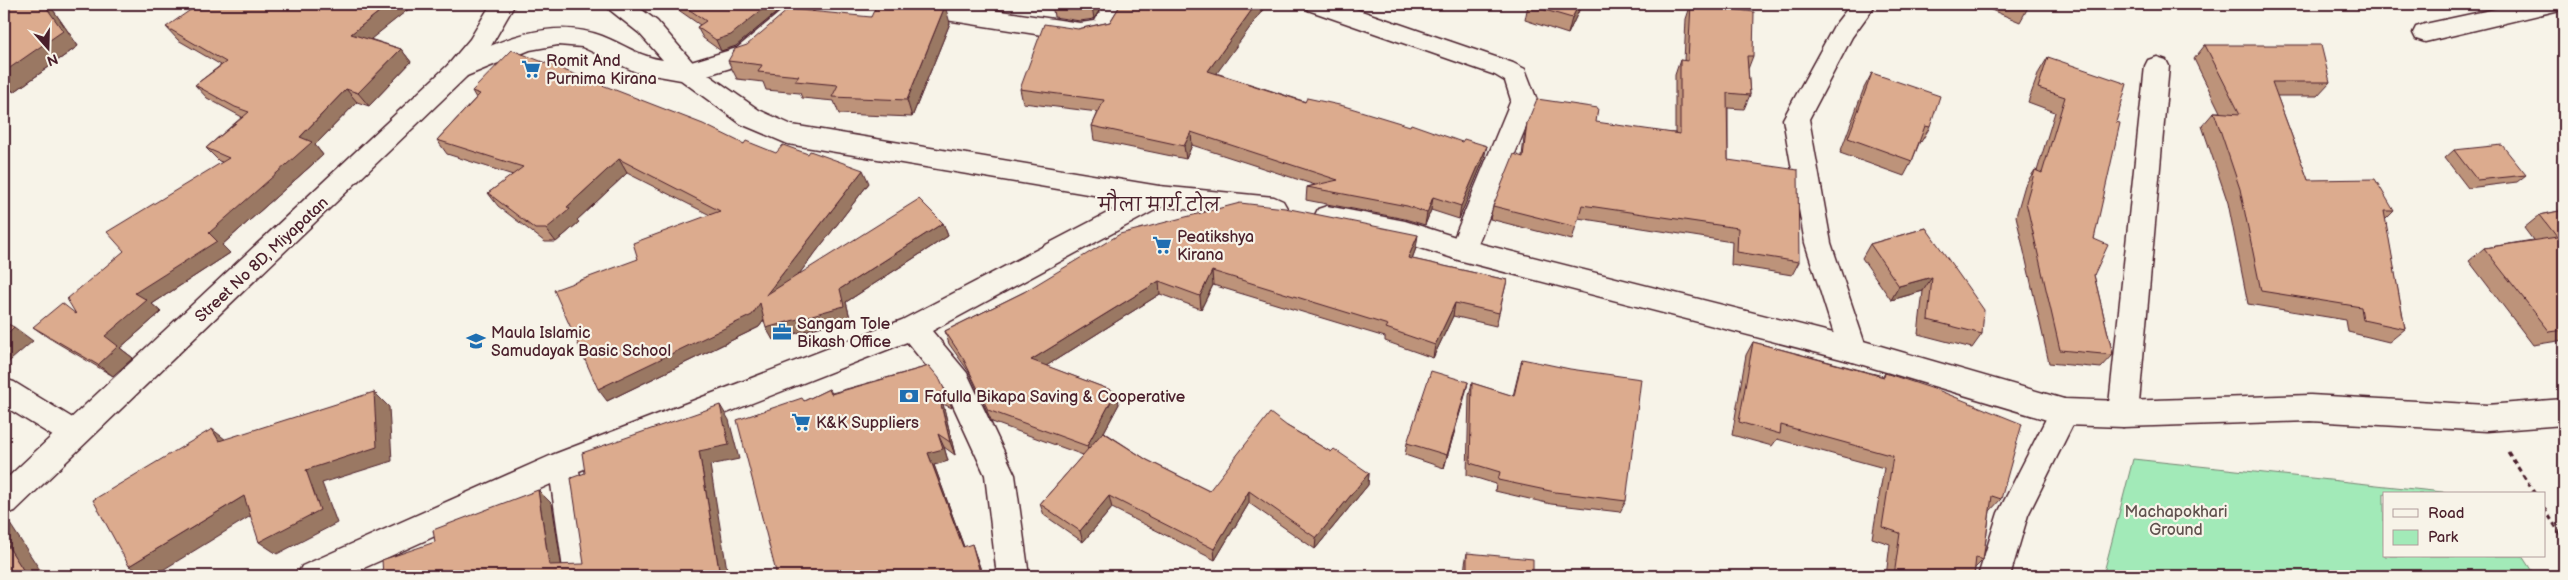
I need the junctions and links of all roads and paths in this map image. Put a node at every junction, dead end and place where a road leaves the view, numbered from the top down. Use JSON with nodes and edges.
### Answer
{"nodes":[{"id":1,"x":503,"y":4,"type":"edge"},
{"id":2,"x":618,"y":4,"type":"edge"},
{"id":3,"x":805,"y":4,"type":"edge"},
{"id":4,"x":901,"y":4,"type":"edge"},
{"id":5,"x":1116,"y":4,"type":"edge"},
{"id":6,"x":1316,"y":4,"type":"edge"},
{"id":7,"x":1864,"y":4,"type":"edge"},
{"id":8,"x":2555,"y":4,"type":"edge"},
{"id":9,"x":2424,"y":33,"type":"dead end"},
{"id":10,"x":2157,"y":66,"type":"dead end"},
{"id":11,"x":457,"y":71,"type":"junction"},
{"id":12,"x":687,"y":72,"type":"junction"},
{"id":13,"x":1159,"y":196,"type":"junction"},
{"id":14,"x":1462,"y":250,"type":"junction"},
{"id":15,"x":912,"y":328,"type":"junction"},
{"id":16,"x":1853,"y":350,"type":"junction"},
{"id":17,"x":4,"y":391,"type":"edge"},
{"id":18,"x":2064,"y":412,"type":"junction"},
{"id":19,"x":2564,"y":412,"type":"edge"},
{"id":20,"x":2123,"y":414,"type":"junction"},
{"id":21,"x":2487,"y":418,"type":"junction"},
{"id":22,"x":74,"y":434,"type":"junction"},
{"id":23,"x":563,"y":464,"type":"junction"},
{"id":24,"x":2534,"y":492,"type":"edge"},
{"id":25,"x":4,"y":501,"type":"edge"},
{"id":26,"x":2546,"y":511,"type":"edge"},
{"id":27,"x":2564,"y":540,"type":"edge"},
{"id":28,"x":313,"y":576,"type":"edge"},
{"id":29,"x":580,"y":576,"type":"edge"},
{"id":30,"x":1013,"y":576,"type":"edge"},
{"id":31,"x":1994,"y":576,"type":"edge"}],
"edges":[{"from":1,"to":11,"type":"street","name":"Street No 8D, Miyapatan"},
{"from":2,"to":12,"type":"street"},
{"from":3,"to":12,"type":"street"},
{"from":4,"to":5,"type":"street"},
{"from":6,"to":14,"type":"street"},
{"from":7,"to":16,"type":"street"},
{"from":8,"to":9,"type":"street"},
{"from":10,"to":20,"type":"street"},
{"from":11,"to":12,"type":"street"},
{"from":11,"to":22,"type":"street","name":"Street No 8D, Miyapatan"},
{"from":12,"to":13,"type":"street"},
{"from":13,"to":14,"type":"street"},
{"from":13,"to":15,"type":"street"},
{"from":14,"to":16,"type":"street"},
{"from":15,"to":23,"type":"street"},
{"from":15,"to":30,"type":"street"},
{"from":16,"to":18,"type":"street"},
{"from":17,"to":22,"type":"street"},
{"from":18,"to":20,"type":"street"},
{"from":18,"to":31,"type":"street"},
{"from":19,"to":21,"type":"street"},
{"from":20,"to":21,"type":"street"},
{"from":21,"to":24,"type":"path"},
{"from":22,"to":25,"type":"street","name":"Street No 8D, Miyapatan"},
{"from":23,"to":28,"type":"street"},
{"from":23,"to":29,"type":"street"},
{"from":26,"to":27,"type":"path"}]}
